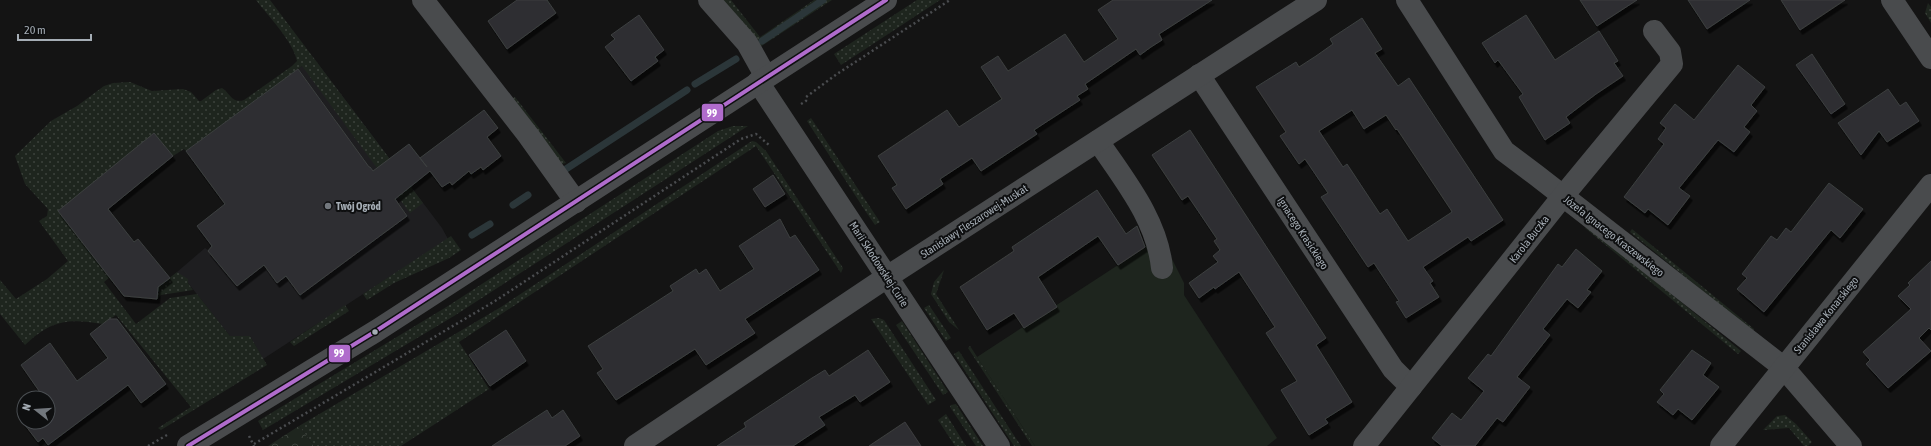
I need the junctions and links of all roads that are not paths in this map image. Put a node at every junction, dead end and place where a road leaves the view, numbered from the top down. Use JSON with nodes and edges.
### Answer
{"nodes":[{"id":1,"x":423,"y":0,"type":"edge"},
{"id":2,"x":709,"y":0,"type":"edge"},
{"id":3,"x":886,"y":0,"type":"edge"},
{"id":4,"x":1316,"y":0,"type":"edge"},
{"id":5,"x":1407,"y":0,"type":"edge"},
{"id":6,"x":1892,"y":0,"type":"edge"},
{"id":7,"x":1654,"y":32,"type":"dead end"},
{"id":8,"x":1931,"y":58,"type":"edge"},
{"id":9,"x":1199,"y":75,"type":"junction"},
{"id":10,"x":762,"y":80,"type":"junction"},
{"id":11,"x":1098,"y":141,"type":"junction"},
{"id":12,"x":1931,"y":185,"type":"edge"},
{"id":13,"x":1563,"y":196,"type":"junction"},
{"id":14,"x":576,"y":202,"type":"junction"},
{"id":15,"x":1162,"y":268,"type":"dead end"},
{"id":16,"x":887,"y":277,"type":"junction"},
{"id":17,"x":1783,"y":367,"type":"junction"},
{"id":18,"x":1411,"y":387,"type":"junction"},
{"id":19,"x":188,"y":446,"type":"edge"},
{"id":20,"x":635,"y":446,"type":"edge"},
{"id":21,"x":999,"y":446,"type":"edge"},
{"id":22,"x":1364,"y":446,"type":"edge"},
{"id":23,"x":1721,"y":446,"type":"edge"},
{"id":24,"x":1851,"y":446,"type":"edge"}],
"edges":[{"from":1,"to":14,"type":"street"},
{"from":2,"to":10,"type":"street","name":"Marii Skłodowskiej-Curie"},
{"from":3,"to":10,"type":"street"},
{"from":4,"to":9,"type":"street","name":"Stanisławy Fleszarowej-Muskat"},
{"from":5,"to":13,"type":"street","name":"Józefa Ignacego Kraszewskiego"},
{"from":6,"to":8,"type":"street"},
{"from":7,"to":13,"type":"street","name":"Karola Buczka"},
{"from":9,"to":11,"type":"street","name":"Stanisławy Fleszarowej-Muskat"},
{"from":9,"to":18,"type":"street","name":"Ignacego Krasickiego"},
{"from":10,"to":14,"type":"street"},
{"from":10,"to":16,"type":"street","name":"Marii Skłodowskiej-Curie"},
{"from":11,"to":15,"type":"street"},
{"from":11,"to":16,"type":"street","name":"Stanisławy Fleszarowej-Muskat"},
{"from":12,"to":17,"type":"street","name":"Stanisława Konarskiego"},
{"from":13,"to":17,"type":"street","name":"Józefa Ignacego Kraszewskiego"},
{"from":13,"to":18,"type":"street","name":"Karola Buczka"},
{"from":14,"to":19,"type":"street"},
{"from":16,"to":20,"type":"street","name":"Stanisławy Fleszarowej-Muskat"},
{"from":16,"to":21,"type":"street","name":"Marii Skłodowskiej-Curie"},
{"from":17,"to":23,"type":"street","name":"Stanisława Konarskiego"},
{"from":17,"to":24,"type":"street","name":"Józefa Ignacego Kraszewskiego"},
{"from":18,"to":22,"type":"street","name":"Karola Buczka"}]}
